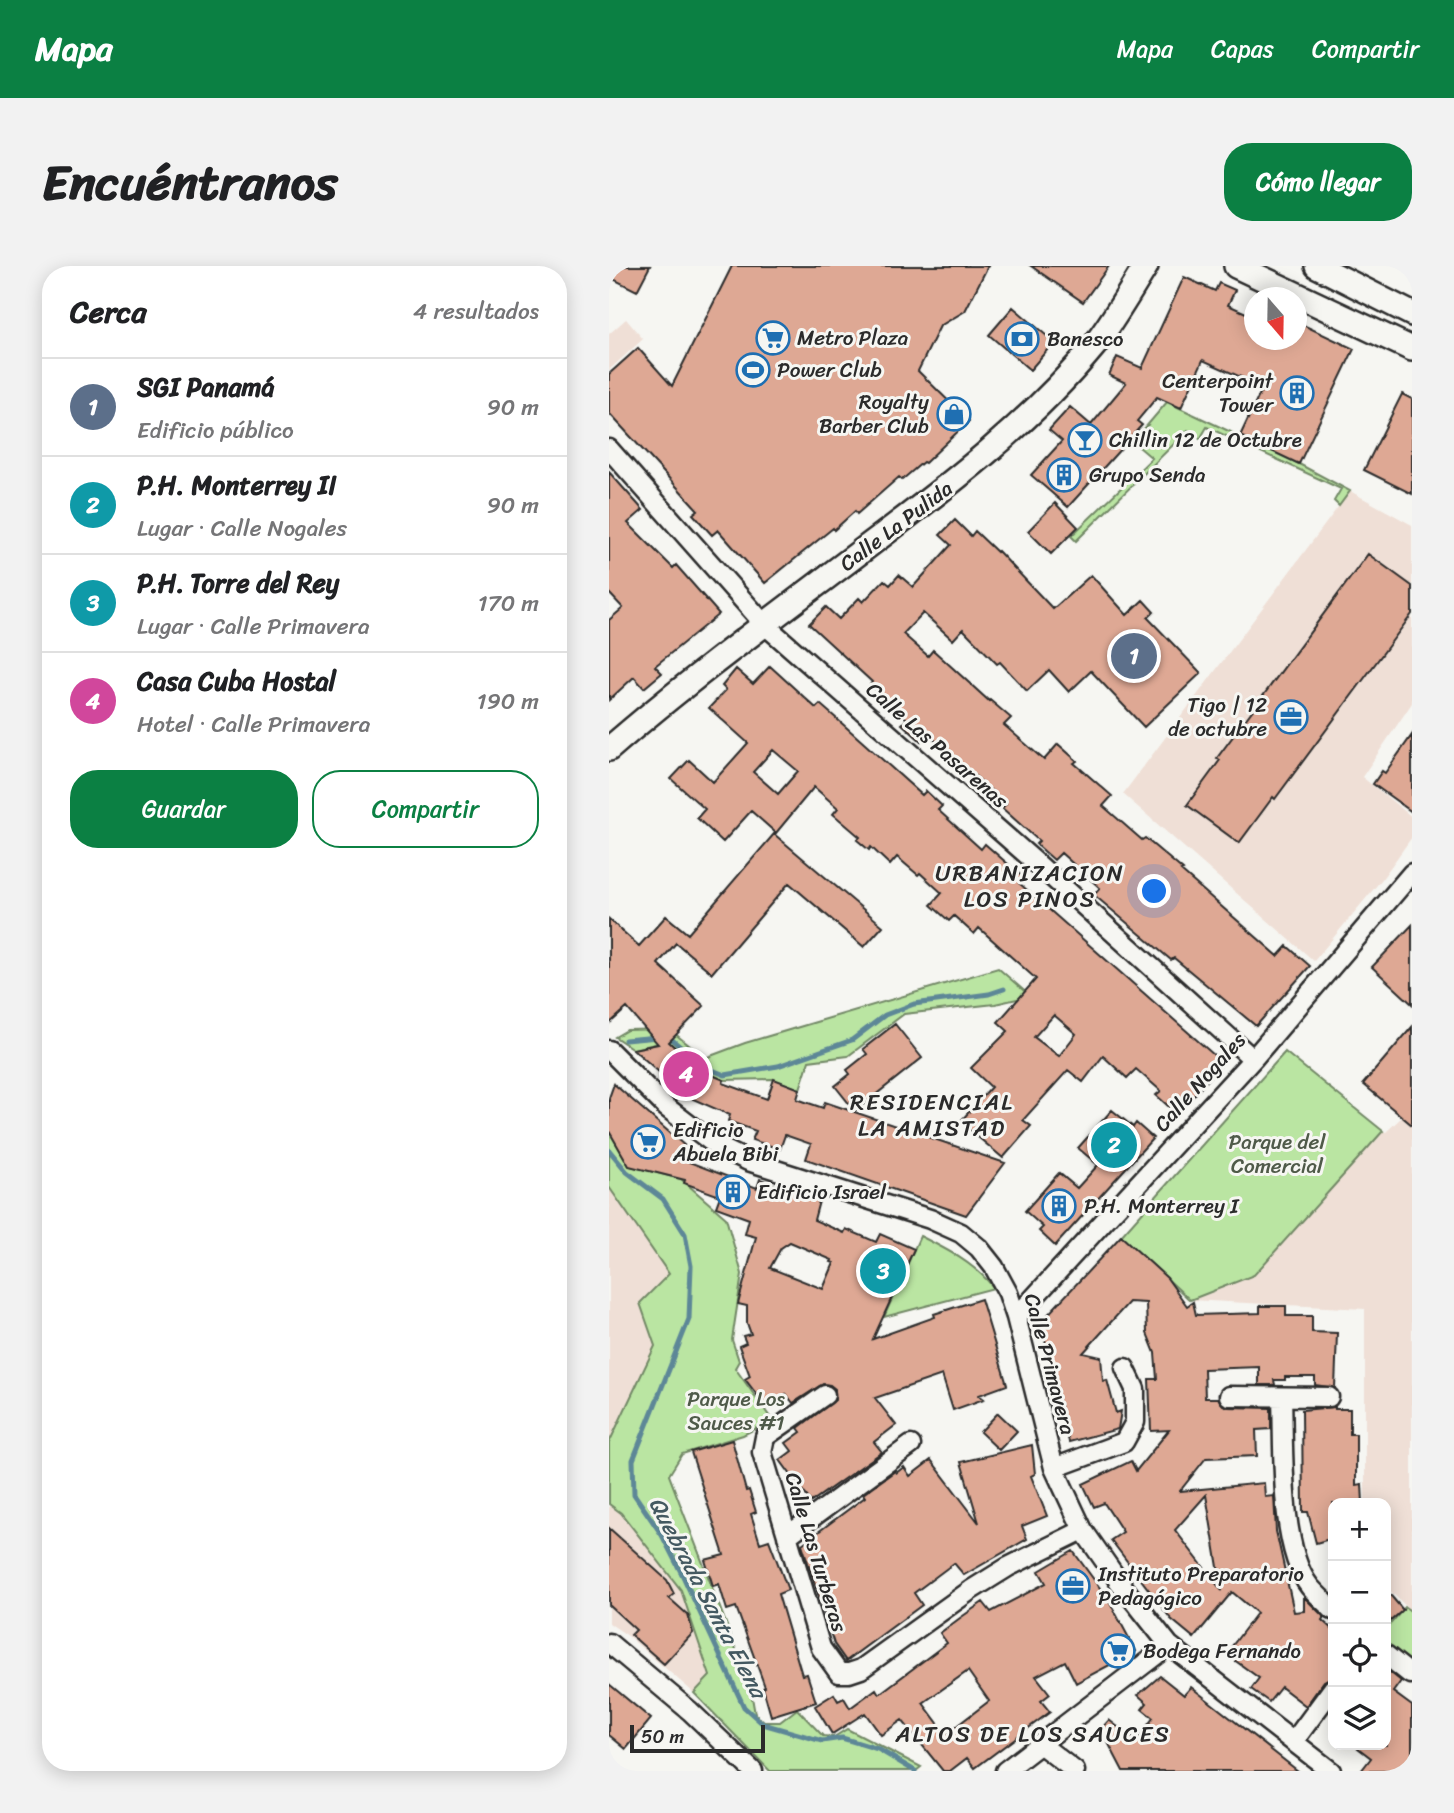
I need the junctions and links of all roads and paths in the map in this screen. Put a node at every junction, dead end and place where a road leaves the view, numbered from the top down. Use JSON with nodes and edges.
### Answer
{"nodes":[{"id":1,"x":1146,"y":266,"type":"edge"},
{"id":2,"x":1236,"y":266,"type":"edge"},
{"id":3,"x":1317,"y":266,"type":"edge"},
{"id":4,"x":1412,"y":314,"type":"edge"},
{"id":5,"x":1412,"y":349,"type":"edge"},
{"id":6,"x":609,"y":449,"type":"edge"},
{"id":7,"x":765,"y":625,"type":"junction"},
{"id":8,"x":609,"y":749,"type":"edge"},
{"id":9,"x":1409,"y":883,"type":"edge"},
{"id":10,"x":609,"y":1050,"type":"edge"},
{"id":11,"x":1253,"y":1059,"type":"junction"},
{"id":12,"x":1016,"y":1317,"type":"junction"},
{"id":13,"x":1125,"y":1367,"type":"dead end"},
{"id":14,"x":825,"y":1395,"type":"dead end"},
{"id":15,"x":1229,"y":1396,"type":"dead end"},
{"id":16,"x":1282,"y":1397,"type":"junction"},
{"id":17,"x":1329,"y":1397,"type":"dead end"},
{"id":18,"x":911,"y":1445,"type":"dead end"},
{"id":19,"x":1053,"y":1468,"type":"junction"},
{"id":20,"x":1083,"y":1530,"type":"junction"},
{"id":21,"x":787,"y":1536,"type":"junction"},
{"id":22,"x":1328,"y":1605,"type":"edge"},
{"id":23,"x":609,"y":1643,"type":"edge"},
{"id":24,"x":1169,"y":1645,"type":"junction"},
{"id":25,"x":1391,"y":1659,"type":"edge"},
{"id":26,"x":1410,"y":1674,"type":"dead end"},
{"id":27,"x":1328,"y":1695,"type":"edge"},
{"id":28,"x":1294,"y":1741,"type":"junction"},
{"id":29,"x":1040,"y":1744,"type":"junction"},
{"id":30,"x":753,"y":1771,"type":"edge"},
{"id":31,"x":1005,"y":1771,"type":"edge"},
{"id":32,"x":1075,"y":1771,"type":"edge"},
{"id":33,"x":1331,"y":1771,"type":"edge"}],
"edges":[{"from":1,"to":7,"type":"main road","name":"Calle La Pulida"},
{"from":2,"to":5,"type":"main road"},
{"from":3,"to":4,"type":"main road"},
{"from":6,"to":7,"type":"street","name":"Calle Las Pasarenas"},
{"from":7,"to":8,"type":"main road","name":"Calle La Pulida"},
{"from":7,"to":11,"type":"street","name":"Calle Las Pasarenas"},
{"from":9,"to":11,"type":"street","name":"Calle Nogales"},
{"from":10,"to":12,"type":"street","name":"Calle Primavera"},
{"from":11,"to":12,"type":"street","name":"Calle Nogales"},
{"from":12,"to":19,"type":"street","name":"Calle Primavera"},
{"from":13,"to":19,"type":"street"},
{"from":14,"to":21,"type":"street","name":"Calle Las Turberas"},
{"from":15,"to":16,"type":"street"},
{"from":16,"to":17,"type":"street"},
{"from":16,"to":22,"type":"street"},
{"from":18,"to":21,"type":"street"},
{"from":19,"to":20,"type":"street","name":"Calle Primavera"},
{"from":20,"to":21,"type":"street","name":"Calle Las Turberas"},
{"from":20,"to":24,"type":"street","name":"Calle Primavera"},
{"from":23,"to":30,"type":"street"},
{"from":24,"to":28,"type":"street","name":"Calle Primavera"},
{"from":24,"to":29,"type":"street"},
{"from":25,"to":26,"type":"street"},
{"from":27,"to":28,"type":"street"},
{"from":28,"to":33,"type":"street","name":"Calle Primavera"},
{"from":29,"to":31,"type":"street"},
{"from":29,"to":32,"type":"street"}]}
